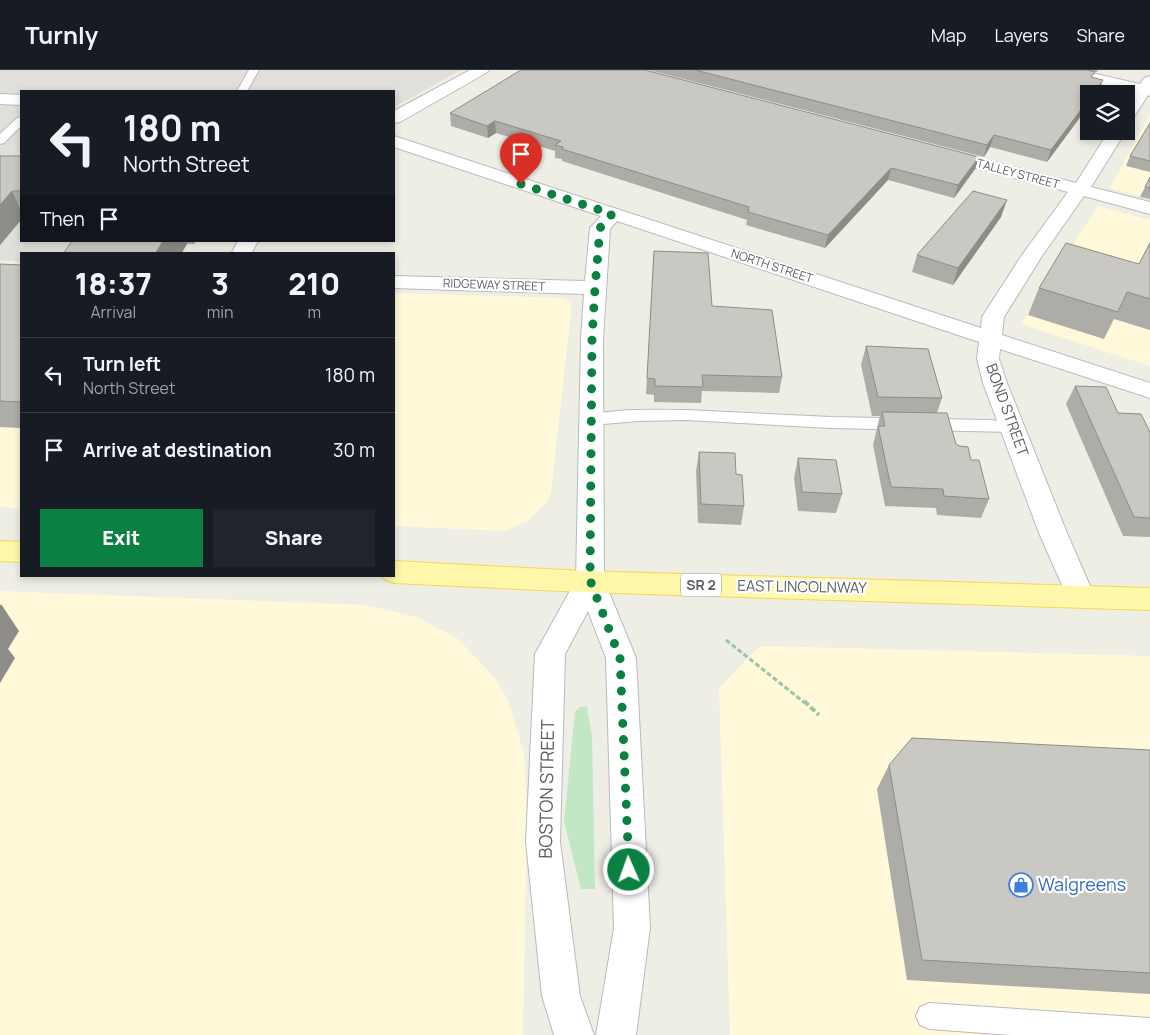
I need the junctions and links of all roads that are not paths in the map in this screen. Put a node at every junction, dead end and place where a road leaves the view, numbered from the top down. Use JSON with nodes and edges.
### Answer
{"nodes":[{"id":1,"x":254,"y":70,"type":"edge"},
{"id":2,"x":481,"y":70,"type":"edge"},
{"id":3,"x":1058,"y":70,"type":"edge"},
{"id":4,"x":1148,"y":87,"type":"edge"},
{"id":5,"x":243,"y":90,"type":"edge"},
{"id":6,"x":0,"y":99,"type":"edge"},
{"id":7,"x":20,"y":100,"type":"edge"},
{"id":8,"x":1135,"y":105,"type":"edge"},
{"id":9,"x":395,"y":117,"type":"edge"},
{"id":10,"x":20,"y":121,"type":"edge"},
{"id":11,"x":1112,"y":140,"type":"edge"},
{"id":12,"x":395,"y":141,"type":"edge"},
{"id":13,"x":0,"y":142,"type":"edge"},
{"id":14,"x":921,"y":148,"type":"edge"},
{"id":15,"x":1080,"y":190,"type":"junction"},
{"id":16,"x":1150,"y":208,"type":"edge"},
{"id":17,"x":612,"y":214,"type":"junction"},
{"id":18,"x":395,"y":282,"type":"edge"},
{"id":19,"x":595,"y":288,"type":"junction"},
{"id":20,"x":989,"y":338,"type":"junction"},
{"id":21,"x":1150,"y":391,"type":"edge"},
{"id":22,"x":592,"y":420,"type":"junction"},
{"id":23,"x":1012,"y":427,"type":"junction"},
{"id":24,"x":0,"y":551,"type":"edge"},
{"id":25,"x":20,"y":552,"type":"edge"},
{"id":26,"x":395,"y":572,"type":"edge"},
{"id":27,"x":590,"y":580,"type":"junction"},
{"id":28,"x":1080,"y":595,"type":"junction"},
{"id":29,"x":1150,"y":599,"type":"edge"},
{"id":30,"x":929,"y":1016,"type":"dead end"},
{"id":31,"x":1150,"y":1031,"type":"edge"},
{"id":32,"x":574,"y":1035,"type":"edge"},
{"id":33,"x":616,"y":1035,"type":"edge"}],
"edges":[{"from":1,"to":5,"type":"lane"},
{"from":2,"to":9,"type":"street"},
{"from":3,"to":4,"type":"street"},
{"from":4,"to":8,"type":"street"},
{"from":6,"to":7,"type":"street"},
{"from":10,"to":13,"type":"lane"},
{"from":11,"to":15,"type":"street","name":"BOND STREET"},
{"from":12,"to":17,"type":"street","name":"NORTH STREET"},
{"from":14,"to":15,"type":"street","name":"TALLEY STREET"},
{"from":15,"to":16,"type":"street","name":"TALLEY STREET"},
{"from":15,"to":20,"type":"street","name":"BOND STREET"},
{"from":17,"to":19,"type":"street","name":"BOSTON STREET"},
{"from":17,"to":20,"type":"street","name":"NORTH STREET"},
{"from":18,"to":19,"type":"street","name":"RIDGEWAY STREET"},
{"from":19,"to":22,"type":"street","name":"BOSTON STREET"},
{"from":20,"to":21,"type":"street","name":"NORTH STREET"},
{"from":20,"to":23,"type":"street","name":"BOND STREET"},
{"from":22,"to":23,"type":"lane"},
{"from":22,"to":27,"type":"street","name":"BOSTON STREET"},
{"from":23,"to":28,"type":"street","name":"BOND STREET"},
{"from":24,"to":25,"type":"main road"},
{"from":26,"to":27,"type":"main road","name":"EAST LINCOLNWAY","number":"SR 2"},
{"from":27,"to":28,"type":"main road","name":"EAST LINCOLNWAY","number":"SR 2"},
{"from":27,"to":32,"type":"street","name":"BOSTON STREET"},
{"from":27,"to":33,"type":"street","name":"BOSTON STREET"},
{"from":28,"to":29,"type":"main road","name":"EAST LINCOLNWAY","number":"SR 2"},
{"from":30,"to":31,"type":"lane"}]}
